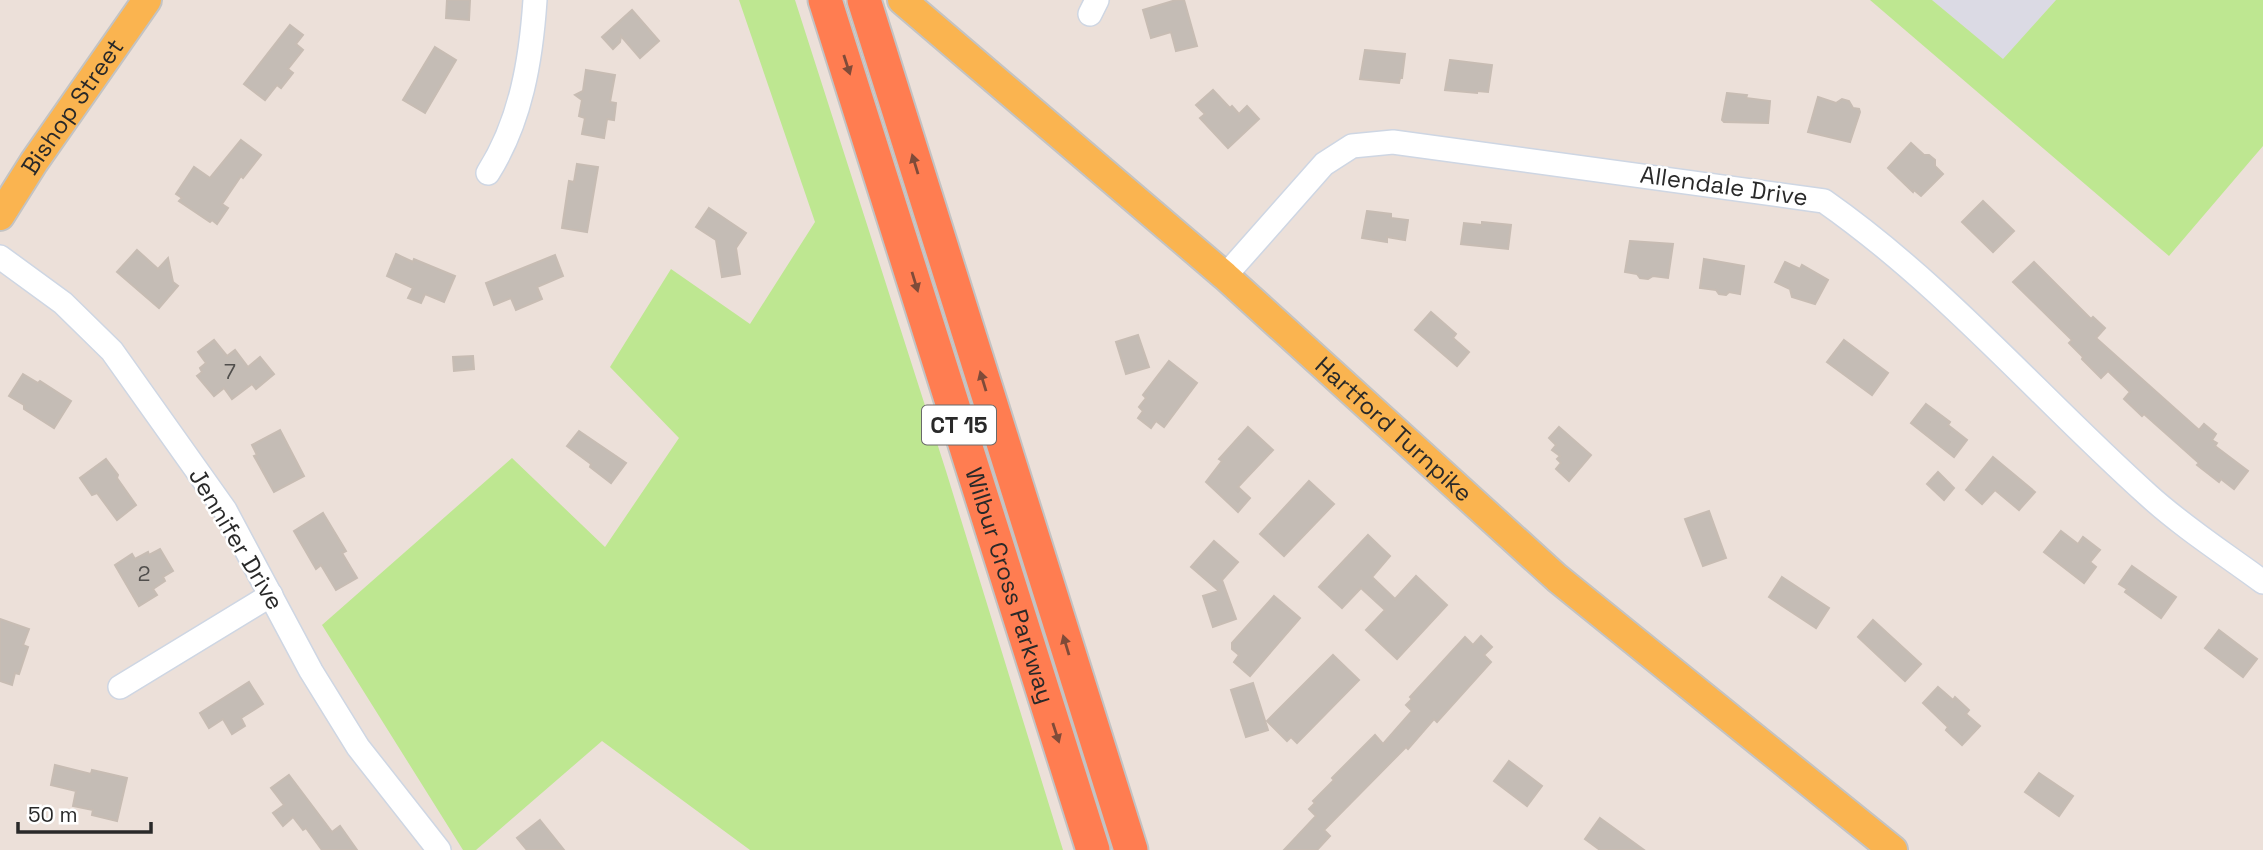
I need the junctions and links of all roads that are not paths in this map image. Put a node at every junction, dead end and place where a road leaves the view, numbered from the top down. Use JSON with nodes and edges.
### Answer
{"nodes":[{"id":1,"x":147,"y":0,"type":"edge"},
{"id":2,"x":535,"y":0,"type":"edge"},
{"id":3,"x":825,"y":0,"type":"edge"},
{"id":4,"x":864,"y":0,"type":"edge"},
{"id":5,"x":902,"y":0,"type":"edge"},
{"id":6,"x":488,"y":173,"type":"dead end"},
{"id":7,"x":0,"y":216,"type":"edge"},
{"id":8,"x":0,"y":257,"type":"edge"},
{"id":9,"x":1225,"y":276,"type":"junction"},
{"id":10,"x":2263,"y":583,"type":"edge"},
{"id":11,"x":271,"y":595,"type":"junction"},
{"id":12,"x":120,"y":687,"type":"dead end"},
{"id":13,"x":439,"y":850,"type":"edge"},
{"id":14,"x":1093,"y":850,"type":"edge"},
{"id":15,"x":1131,"y":850,"type":"edge"},
{"id":16,"x":1893,"y":850,"type":"edge"}],
"edges":[{"from":1,"to":7,"type":"main road","name":"Bishop Street"},
{"from":2,"to":6,"type":"street"},
{"from":3,"to":14,"type":"highway","name":"Wilbur Cross Parkway","number":"CT 15","one_way":true},
{"from":15,"to":4,"type":"highway","name":"Wilbur Cross Parkway","number":"CT 15","one_way":true},
{"from":5,"to":9,"type":"main road","name":"Hartford Turnpike"},
{"from":8,"to":11,"type":"street","name":"Jennifer Drive"},
{"from":9,"to":10,"type":"street","name":"Allendale Drive"},
{"from":9,"to":16,"type":"main road","name":"Hartford Turnpike"},
{"from":11,"to":12,"type":"street"},
{"from":11,"to":13,"type":"street","name":"Jennifer Drive"}]}
